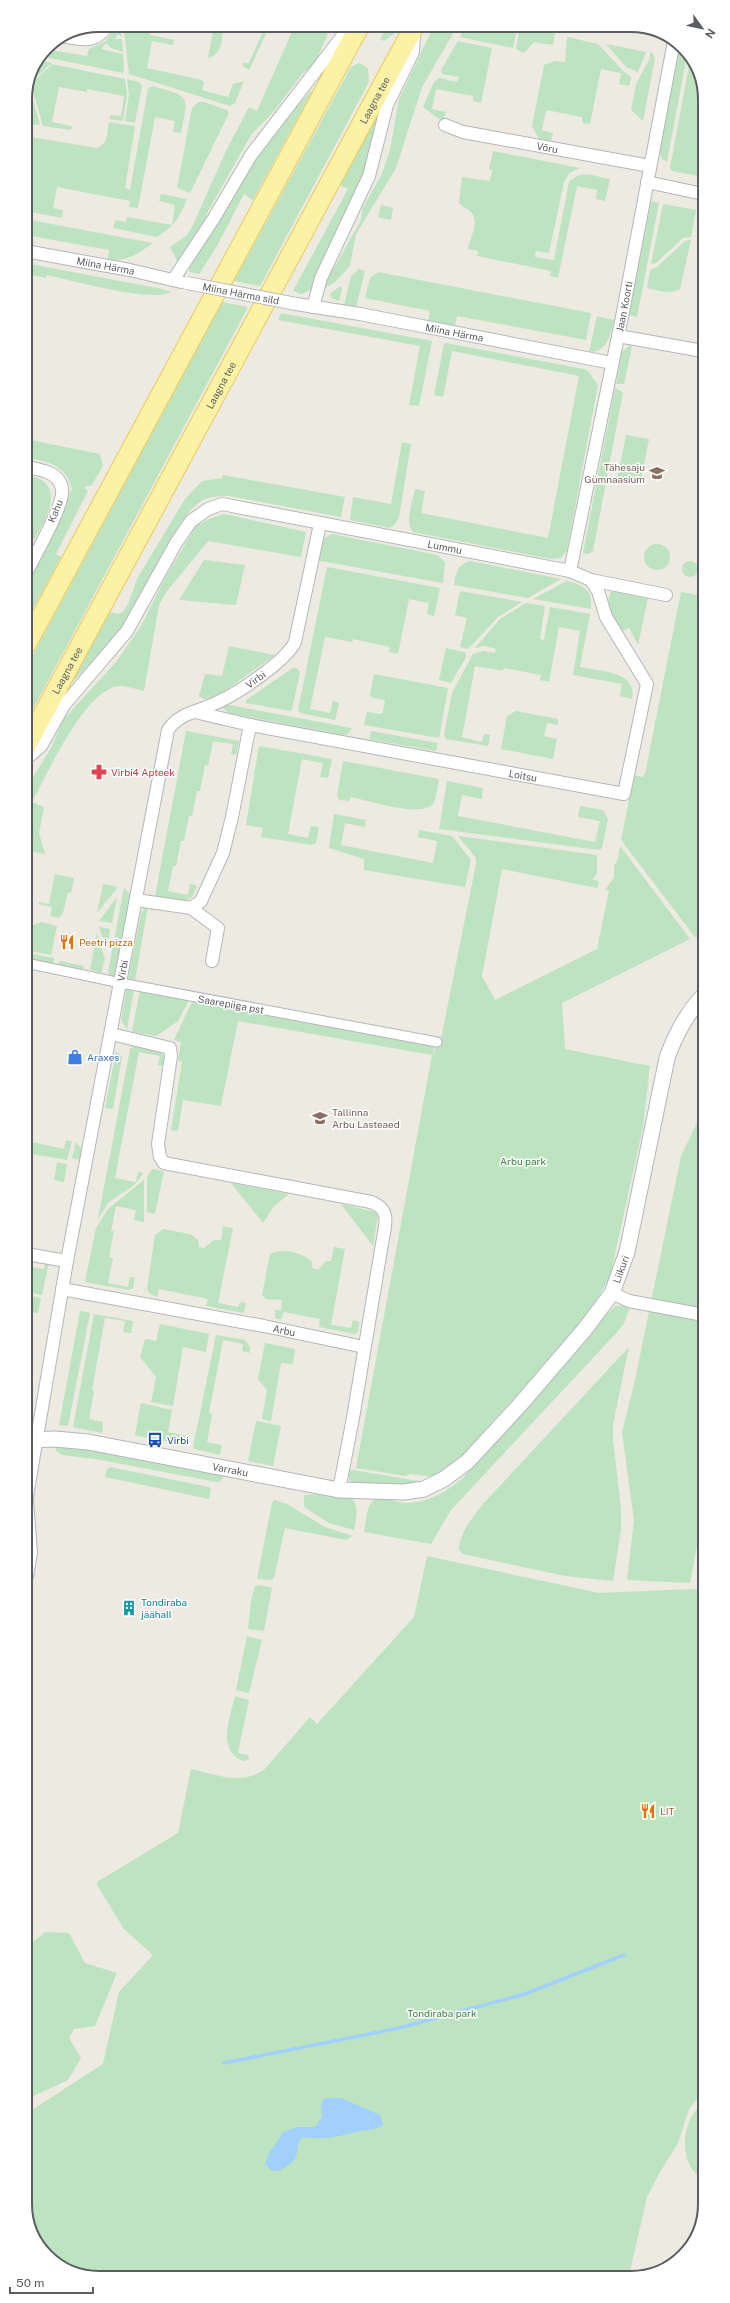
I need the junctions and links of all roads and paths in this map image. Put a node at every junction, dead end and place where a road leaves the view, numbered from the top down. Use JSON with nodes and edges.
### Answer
{"nodes":[{"id":1,"x":103,"y":32,"type":"edge"},
{"id":2,"x":346,"y":32,"type":"edge"},
{"id":3,"x":356,"y":32,"type":"edge"},
{"id":4,"x":411,"y":32,"type":"edge"},
{"id":5,"x":414,"y":32,"type":"edge"},
{"id":6,"x":72,"y":37,"type":"edge"},
{"id":7,"x":673,"y":47,"type":"edge"},
{"id":8,"x":445,"y":125,"type":"dead end"},
{"id":9,"x":650,"y":166,"type":"junction"},
{"id":10,"x":647,"y":182,"type":"junction"},
{"id":11,"x":698,"y":193,"type":"edge"},
{"id":12,"x":32,"y":252,"type":"edge"},
{"id":13,"x":173,"y":280,"type":"junction"},
{"id":14,"x":187,"y":283,"type":"joint"},
{"id":15,"x":296,"y":304,"type":"joint"},
{"id":16,"x":314,"y":307,"type":"junction"},
{"id":17,"x":618,"y":336,"type":"junction"},
{"id":18,"x":698,"y":350,"type":"edge"},
{"id":19,"x":612,"y":363,"type":"junction"},
{"id":20,"x":32,"y":469,"type":"edge"},
{"id":21,"x":320,"y":524,"type":"junction"},
{"id":22,"x":32,"y":561,"type":"edge"},
{"id":23,"x":570,"y":571,"type":"junction"},
{"id":24,"x":591,"y":580,"type":"junction"},
{"id":25,"x":666,"y":595,"type":"dead end"},
{"id":26,"x":32,"y":634,"type":"edge"},
{"id":27,"x":195,"y":712,"type":"junction"},
{"id":28,"x":250,"y":725,"type":"junction"},
{"id":29,"x":32,"y":735,"type":"edge"},
{"id":30,"x":32,"y":754,"type":"edge"},
{"id":31,"x":136,"y":900,"type":"junction"},
{"id":32,"x":191,"y":908,"type":"junction"},
{"id":33,"x":212,"y":961,"type":"dead end"},
{"id":34,"x":32,"y":964,"type":"edge"},
{"id":35,"x":120,"y":983,"type":"junction"},
{"id":36,"x":698,"y":1002,"type":"edge"},
{"id":37,"x":111,"y":1034,"type":"junction"},
{"id":38,"x":437,"y":1042,"type":"dead end"},
{"id":39,"x":32,"y":1255,"type":"edge"},
{"id":40,"x":67,"y":1261,"type":"junction"},
{"id":41,"x":62,"y":1289,"type":"junction"},
{"id":42,"x":612,"y":1293,"type":"junction"},
{"id":43,"x":698,"y":1314,"type":"edge"},
{"id":44,"x":364,"y":1347,"type":"junction"},
{"id":45,"x":32,"y":1434,"type":"edge"},
{"id":46,"x":32,"y":1439,"type":"edge"},
{"id":47,"x":433,"y":1485,"type":"joint"},
{"id":48,"x":339,"y":1490,"type":"junction"}],
"edges":[{"from":1,"to":6,"type":"street"},
{"from":2,"to":13,"type":"street"},
{"from":3,"to":26,"type":"main road"},
{"from":4,"to":29,"type":"main road","name":"Laagna tee"},
{"from":5,"to":16,"type":"street"},
{"from":7,"to":9,"type":"street","name":"Jaan Koorti"},
{"from":8,"to":9,"type":"street","name":"Võru"},
{"from":9,"to":10,"type":"street","name":"Jaan Koorti"},
{"from":10,"to":11,"type":"street"},
{"from":10,"to":17,"type":"street","name":"Jaan Koorti"},
{"from":12,"to":13,"type":"street","name":"Miina Härma"},
{"from":13,"to":14,"type":"street","name":"Miina Härma"},
{"from":14,"to":15,"type":"street","name":"Miina Härma sild","bridge":true},
{"from":15,"to":16,"type":"street","name":"Miina Härma"},
{"from":16,"to":19,"type":"street","name":"Miina Härma"},
{"from":17,"to":18,"type":"street"},
{"from":17,"to":19,"type":"street","name":"Jaan Koorti"},
{"from":19,"to":23,"type":"street","name":"Jaan Koorti"},
{"from":20,"to":22,"type":"street","name":"Kahu"},
{"from":21,"to":23,"type":"street","name":"Lummu"},
{"from":21,"to":27,"type":"street","name":"Virbi"},
{"from":21,"to":30,"type":"street","name":"Lummu"},
{"from":23,"to":24,"type":"street","name":"Lummu"},
{"from":24,"to":25,"type":"street","name":"Lummu"},
{"from":24,"to":28,"type":"street","name":"Loitsu"},
{"from":27,"to":28,"type":"street","name":"Loitsu"},
{"from":27,"to":31,"type":"street","name":"Virbi"},
{"from":28,"to":32,"type":"street"},
{"from":31,"to":32,"type":"street"},
{"from":31,"to":35,"type":"street","name":"Virbi"},
{"from":32,"to":33,"type":"street"},
{"from":34,"to":35,"type":"street","name":"Saarepiiga pst"},
{"from":35,"to":37,"type":"street","name":"Virbi"},
{"from":35,"to":38,"type":"street","name":"Saarepiiga pst"},
{"from":36,"to":42,"type":"street","name":"Liikuri"},
{"from":37,"to":40,"type":"street","name":"Virbi"},
{"from":37,"to":44,"type":"street"},
{"from":39,"to":40,"type":"street"},
{"from":40,"to":41,"type":"street","name":"Virbi"},
{"from":41,"to":44,"type":"street","name":"Arbu"},
{"from":41,"to":45,"type":"street","name":"Virbi"},
{"from":42,"to":43,"type":"street"},
{"from":42,"to":47,"type":"street","name":"Liikuri"},
{"from":44,"to":48,"type":"street"},
{"from":46,"to":48,"type":"street","name":"Varraku"},
{"from":47,"to":48,"type":"street","name":"Varraku"}]}
